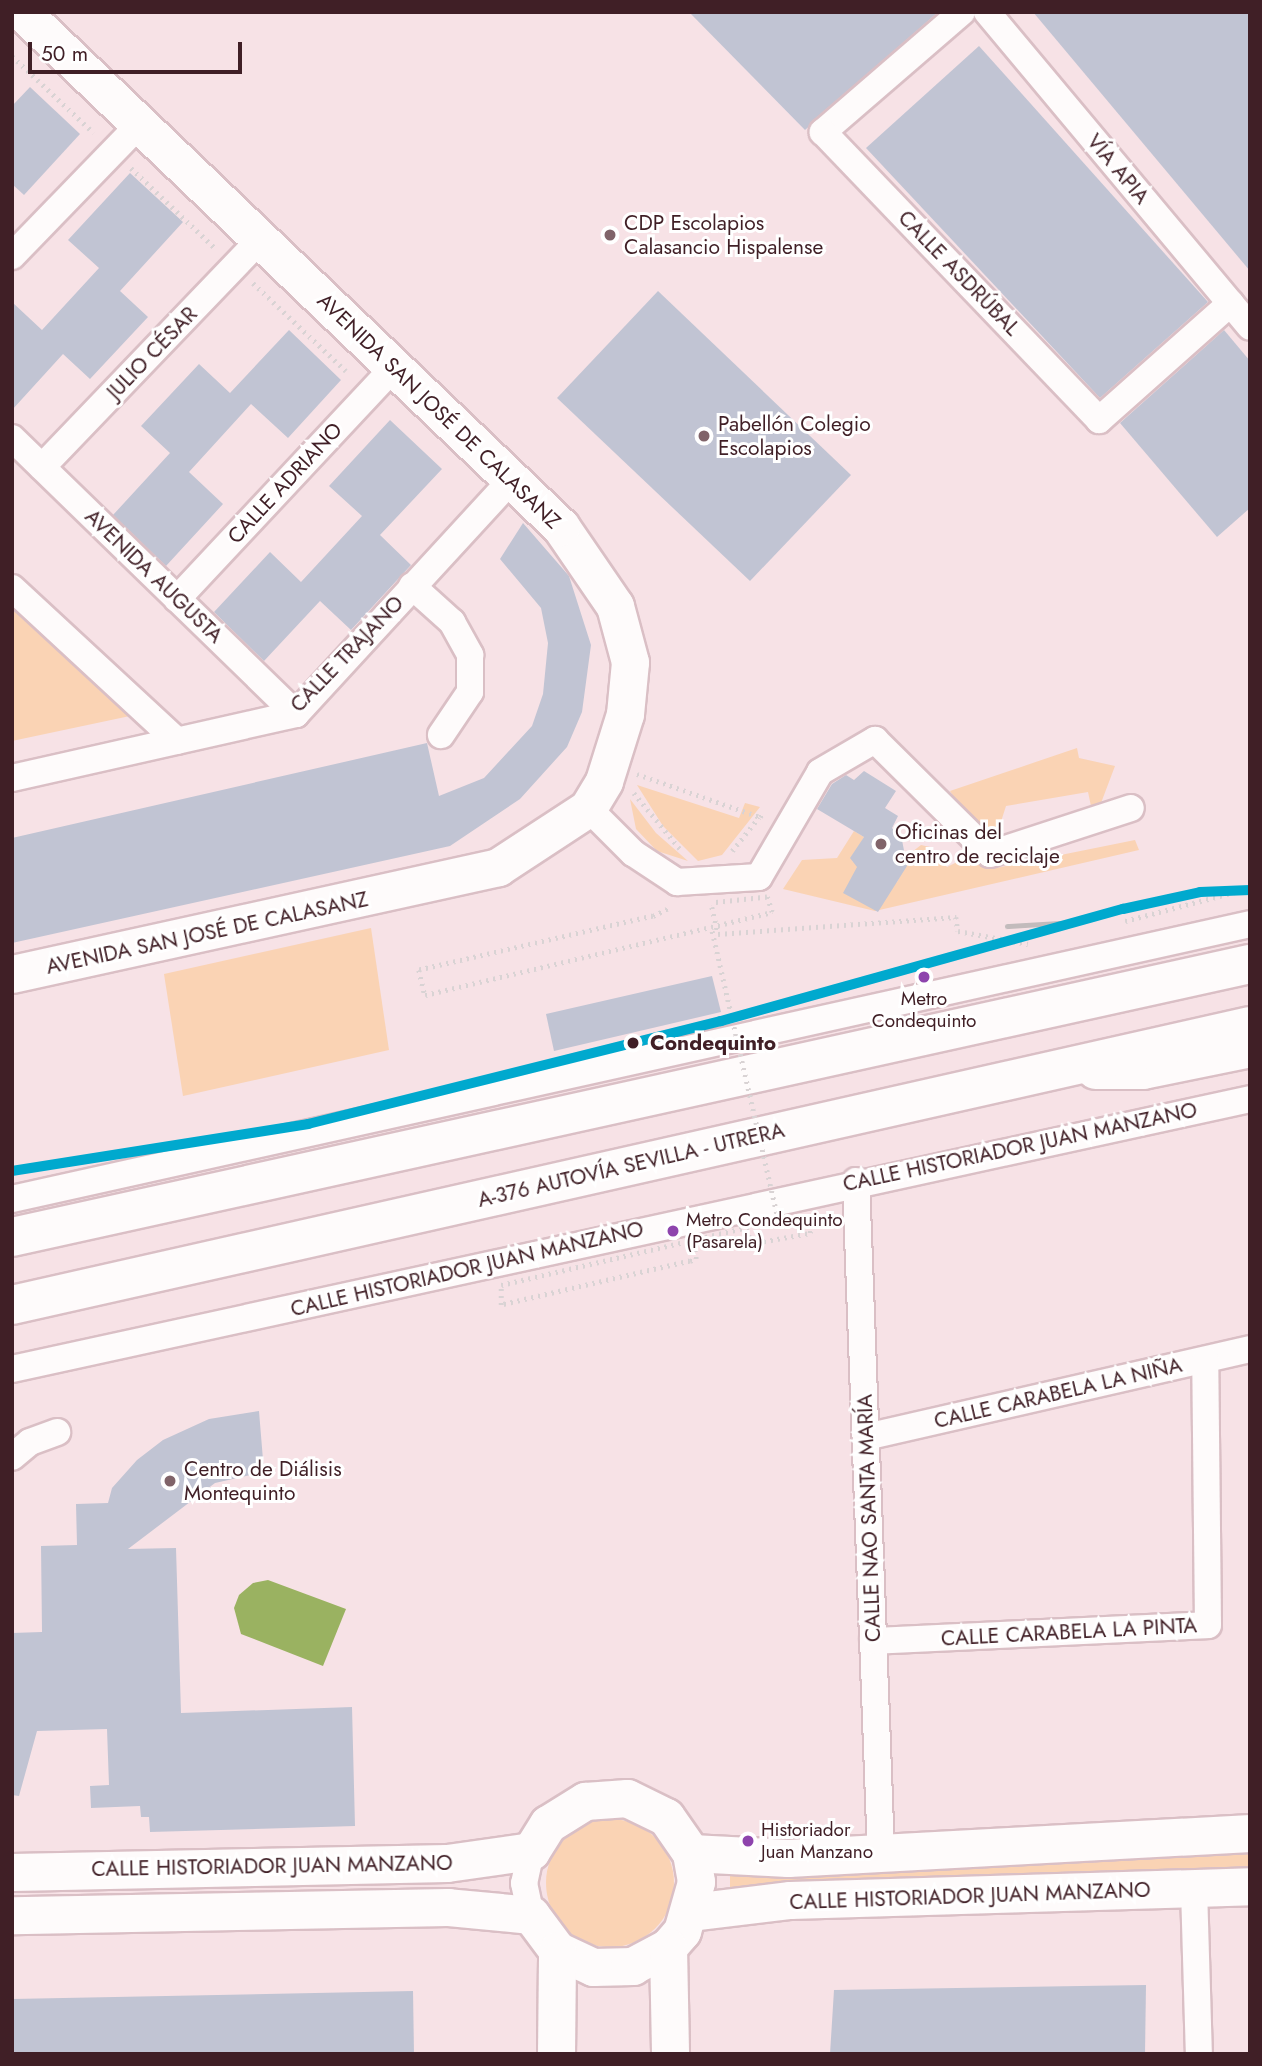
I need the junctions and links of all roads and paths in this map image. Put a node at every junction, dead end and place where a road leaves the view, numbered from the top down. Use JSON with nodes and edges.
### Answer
{"nodes":[{"id":1,"x":22,"y":12,"type":"edge"},
{"id":2,"x":962,"y":12,"type":"edge"},
{"id":3,"x":987,"y":12,"type":"edge"},
{"id":4,"x":12,"y":56,"type":"edge"},
{"id":5,"x":140,"y":124,"type":"junction"},
{"id":6,"x":113,"y":151,"type":"junction"},
{"id":7,"x":261,"y":239,"type":"junction"},
{"id":8,"x":12,"y":256,"type":"edge"},
{"id":9,"x":235,"y":266,"type":"junction"},
{"id":10,"x":1231,"y":303,"type":"junction"},
{"id":11,"x":1250,"y":326,"type":"edge"},
{"id":12,"x":382,"y":380,"type":"junction"},
{"id":13,"x":12,"y":438,"type":"edge"},
{"id":14,"x":42,"y":467,"type":"junction"},
{"id":15,"x":513,"y":478,"type":"junction"},
{"id":16,"x":412,"y":586,"type":"junction"},
{"id":17,"x":12,"y":588,"type":"edge"},
{"id":18,"x":177,"y":598,"type":"junction"},
{"id":19,"x":296,"y":714,"type":"junction"},
{"id":20,"x":441,"y":735,"type":"dead end"},
{"id":21,"x":177,"y":741,"type":"junction"},
{"id":22,"x":634,"y":762,"type":"dead end"},
{"id":23,"x":630,"y":772,"type":"junction"},
{"id":24,"x":12,"y":778,"type":"edge"},
{"id":25,"x":627,"y":780,"type":"dead end"},
{"id":26,"x":767,"y":806,"type":"dead end"},
{"id":27,"x":588,"y":808,"type":"junction"},
{"id":28,"x":1131,"y":808,"type":"dead end"},
{"id":29,"x":760,"y":817,"type":"junction"},
{"id":30,"x":1250,"y":888,"type":"edge"},
{"id":31,"x":706,"y":892,"type":"junction"},
{"id":32,"x":676,"y":911,"type":"dead end"},
{"id":33,"x":653,"y":916,"type":"junction"},
{"id":34,"x":1112,"y":924,"type":"dead end"},
{"id":35,"x":1250,"y":924,"type":"edge"},
{"id":36,"x":711,"y":927,"type":"junction"},
{"id":37,"x":1036,"y":945,"type":"dead end"},
{"id":38,"x":1250,"y":964,"type":"edge"},
{"id":39,"x":12,"y":974,"type":"edge"},
{"id":40,"x":1250,"y":1026,"type":"edge"},
{"id":41,"x":1250,"y":1048,"type":"edge"},
{"id":42,"x":1066,"y":1067,"type":"junction"},
{"id":43,"x":1250,"y":1099,"type":"edge"},
{"id":44,"x":856,"y":1181,"type":"junction"},
{"id":45,"x":12,"y":1199,"type":"edge"},
{"id":46,"x":12,"y":1237,"type":"edge"},
{"id":47,"x":690,"y":1261,"type":"dead end"},
{"id":48,"x":12,"y":1305,"type":"edge"},
{"id":49,"x":1250,"y":1349,"type":"edge"},
{"id":50,"x":1205,"y":1360,"type":"junction"},
{"id":51,"x":12,"y":1368,"type":"edge"},
{"id":52,"x":57,"y":1433,"type":"dead end"},
{"id":53,"x":866,"y":1437,"type":"junction"},
{"id":54,"x":12,"y":1457,"type":"edge"},
{"id":55,"x":873,"y":1641,"type":"junction"},
{"id":56,"x":1250,"y":1833,"type":"edge"},
{"id":57,"x":531,"y":1851,"type":"junction"},
{"id":58,"x":691,"y":1853,"type":"junction"},
{"id":59,"x":881,"y":1854,"type":"junction"},
{"id":60,"x":12,"y":1872,"type":"edge"},
{"id":61,"x":1250,"y":1886,"type":"edge"},
{"id":62,"x":1194,"y":1889,"type":"junction"},
{"id":63,"x":691,"y":1912,"type":"junction"},
{"id":64,"x":12,"y":1915,"type":"edge"},
{"id":65,"x":531,"y":1915,"type":"junction"},
{"id":66,"x":668,"y":1947,"type":"junction"},
{"id":67,"x":557,"y":1950,"type":"junction"},
{"id":68,"x":556,"y":2054,"type":"edge"},
{"id":69,"x":670,"y":2054,"type":"edge"},
{"id":70,"x":1199,"y":2054,"type":"edge"}],
"edges":[{"from":1,"to":5,"type":"street","name":"AVENIDA SAN JOSÉ DE CALASANZ"},
{"from":2,"to":10,"type":"street","name":"CALLE ASDRÚBAL"},
{"from":3,"to":10,"type":"street","name":"VÍA APIA"},
{"from":4,"to":6,"type":"path"},
{"from":5,"to":6,"type":"street"},
{"from":5,"to":7,"type":"street","name":"AVENIDA SAN JOSÉ DE CALASANZ"},
{"from":6,"to":8,"type":"street"},
{"from":6,"to":9,"type":"path"},
{"from":7,"to":9,"type":"street","name":"JULIO CÉSAR"},
{"from":7,"to":12,"type":"street","name":"AVENIDA SAN JOSÉ DE CALASANZ"},
{"from":9,"to":12,"type":"path"},
{"from":9,"to":14,"type":"street","name":"JULIO CÉSAR"},
{"from":10,"to":11,"type":"street","name":"VÍA APIA"},
{"from":12,"to":15,"type":"street","name":"AVENIDA SAN JOSÉ DE CALASANZ"},
{"from":12,"to":18,"type":"street","name":"CALLE ADRIANO"},
{"from":13,"to":14,"type":"street","name":"AVENIDA AUGUSTA"},
{"from":14,"to":18,"type":"street","name":"AVENIDA AUGUSTA"},
{"from":15,"to":16,"type":"street","name":"CALLE TRAJANO"},
{"from":15,"to":27,"type":"street","name":"AVENIDA SAN JOSÉ DE CALASANZ"},
{"from":16,"to":19,"type":"street","name":"CALLE TRAJANO"},
{"from":16,"to":20,"type":"street"},
{"from":17,"to":21,"type":"street"},
{"from":18,"to":19,"type":"street","name":"AVENIDA AUGUSTA"},
{"from":19,"to":21,"type":"street","name":"CALLE TRAJANO"},
{"from":21,"to":24,"type":"street","name":"CALLE TRAJANO"},
{"from":22,"to":23,"type":"path"},
{"from":23,"to":25,"type":"path"},
{"from":23,"to":29,"type":"path"},
{"from":23,"to":31,"type":"path"},
{"from":26,"to":29,"type":"path"},
{"from":27,"to":31,"type":"street"},
{"from":27,"to":39,"type":"street","name":"AVENIDA SAN JOSÉ DE CALASANZ"},
{"from":28,"to":31,"type":"street"},
{"from":29,"to":31,"type":"path"},
{"from":30,"to":34,"type":"path"},
{"from":31,"to":33,"type":"path"},
{"from":31,"to":36,"type":"path","bridge":true},
{"from":31,"to":37,"type":"path"},
{"from":32,"to":33,"type":"path"},
{"from":33,"to":36,"type":"path"},
{"from":35,"to":45,"type":"street"},
{"from":36,"to":47,"type":"path","bridge":true},
{"from":38,"to":46,"type":"main road"},
{"from":40,"to":42,"type":"main road","name":"A-376 AUTOVÍA SEVILLA - UTRERA"},
{"from":41,"to":42,"type":"street"},
{"from":42,"to":48,"type":"main road","name":"A-376 AUTOVÍA SEVILLA - UTRERA"},
{"from":43,"to":44,"type":"street","name":"CALLE HISTORIADOR JUAN MANZANO"},
{"from":44,"to":51,"type":"street","name":"CALLE HISTORIADOR JUAN MANZANO"},
{"from":44,"to":53,"type":"street","name":"CALLE NAO SANTA MARÍA"},
{"from":49,"to":50,"type":"street","name":"CALLE CARABELA LA NIÑA"},
{"from":50,"to":53,"type":"street","name":"CALLE CARABELA LA NIÑA"},
{"from":50,"to":55,"type":"street","name":"CALLE CARABELA LA PINTA"},
{"from":52,"to":54,"type":"street"},
{"from":53,"to":55,"type":"street","name":"CALLE NAO SANTA MARÍA"},
{"from":55,"to":59,"type":"street","name":"CALLE NAO SANTA MARÍA"},
{"from":56,"to":59,"type":"street"},
{"from":57,"to":58,"type":"street"},
{"from":57,"to":60,"type":"street","name":"CALLE HISTORIADOR JUAN MANZANO"},
{"from":57,"to":65,"type":"street"},
{"from":58,"to":59,"type":"street"},
{"from":58,"to":63,"type":"street"},
{"from":61,"to":62,"type":"street","name":"CALLE HISTORIADOR JUAN MANZANO"},
{"from":62,"to":63,"type":"street","name":"CALLE HISTORIADOR JUAN MANZANO"},
{"from":62,"to":70,"type":"street"},
{"from":63,"to":66,"type":"street"},
{"from":64,"to":65,"type":"street","name":"CALLE HISTORIADOR JUAN MANZANO"},
{"from":65,"to":67,"type":"street"},
{"from":66,"to":67,"type":"street"},
{"from":66,"to":69,"type":"street"},
{"from":67,"to":68,"type":"street"}]}
